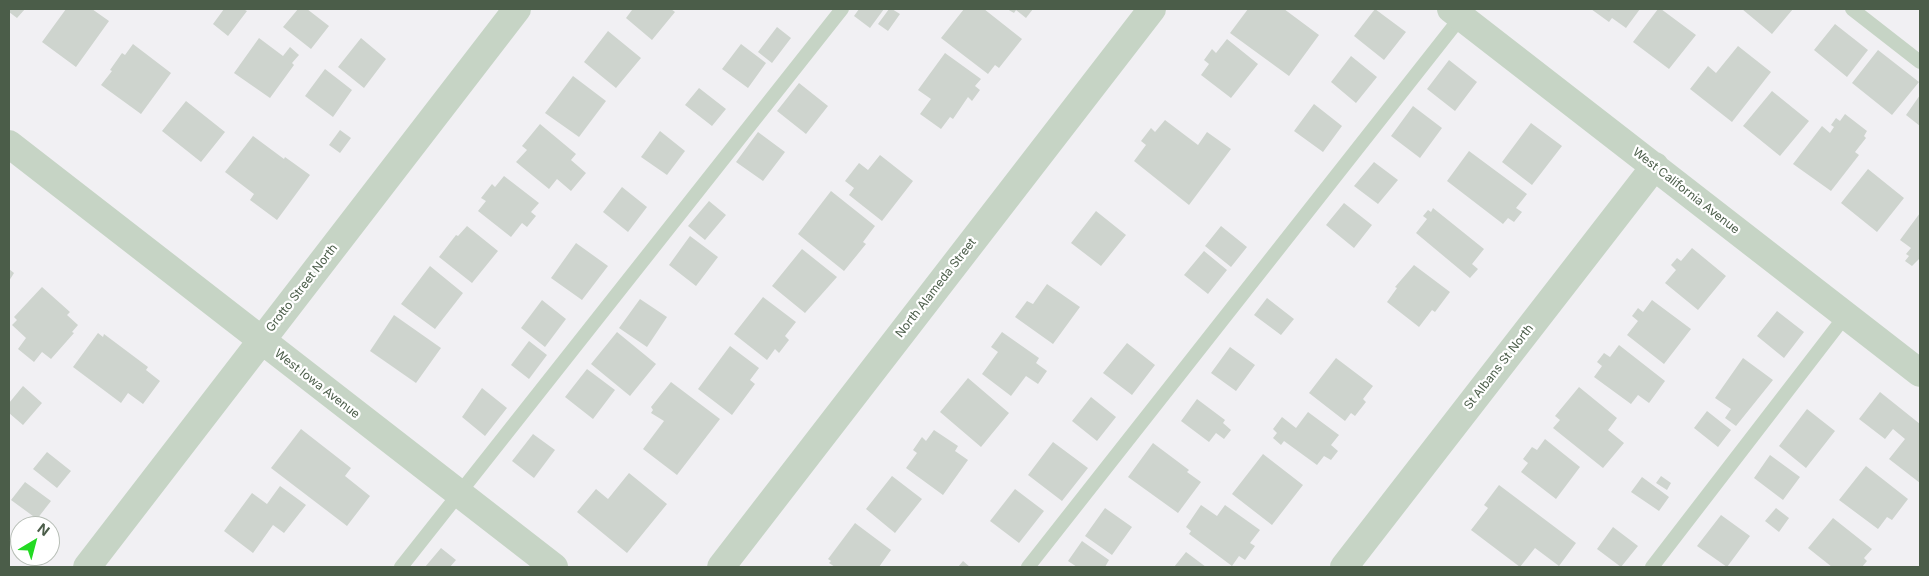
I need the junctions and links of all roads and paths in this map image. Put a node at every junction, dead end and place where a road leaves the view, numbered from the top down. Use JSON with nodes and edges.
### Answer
{"nodes":[{"id":1,"x":517,"y":9,"type":"edge"},
{"id":2,"x":842,"y":9,"type":"edge"},
{"id":3,"x":1152,"y":9,"type":"edge"},
{"id":4,"x":1852,"y":9,"type":"edge"},
{"id":5,"x":1456,"y":13,"type":"edge"},
{"id":6,"x":1920,"y":62,"type":"edge"},
{"id":7,"x":9,"y":144,"type":"edge"},
{"id":8,"x":1655,"y":166,"type":"junction"},
{"id":9,"x":1846,"y":315,"type":"junction"},
{"id":10,"x":261,"y":341,"type":"junction"},
{"id":11,"x":1920,"y":372,"type":"edge"},
{"id":12,"x":458,"y":494,"type":"junction"},
{"id":13,"x":87,"y":567,"type":"edge"},
{"id":14,"x":401,"y":567,"type":"edge"},
{"id":15,"x":554,"y":567,"type":"edge"},
{"id":16,"x":721,"y":567,"type":"edge"},
{"id":17,"x":1028,"y":567,"type":"edge"},
{"id":18,"x":1344,"y":567,"type":"edge"},
{"id":19,"x":1652,"y":567,"type":"edge"}],
"edges":[{"from":1,"to":10,"type":"street","name":"Grotto Street North"},
{"from":2,"to":12,"type":"lane"},
{"from":3,"to":16,"type":"street","name":"North Alameda Street"},
{"from":4,"to":6,"type":"lane"},
{"from":5,"to":8,"type":"street","name":"West California Avenue"},
{"from":5,"to":17,"type":"lane"},
{"from":7,"to":10,"type":"street","name":"West Iowa Avenue"},
{"from":8,"to":9,"type":"street","name":"West California Avenue"},
{"from":8,"to":18,"type":"street","name":"St Albans St North"},
{"from":9,"to":11,"type":"street","name":"West California Avenue"},
{"from":9,"to":19,"type":"lane"},
{"from":10,"to":12,"type":"street","name":"West Iowa Avenue"},
{"from":10,"to":13,"type":"street","name":"Grotto Street North"},
{"from":12,"to":14,"type":"lane"},
{"from":12,"to":15,"type":"street","name":"West Iowa Avenue"}]}
